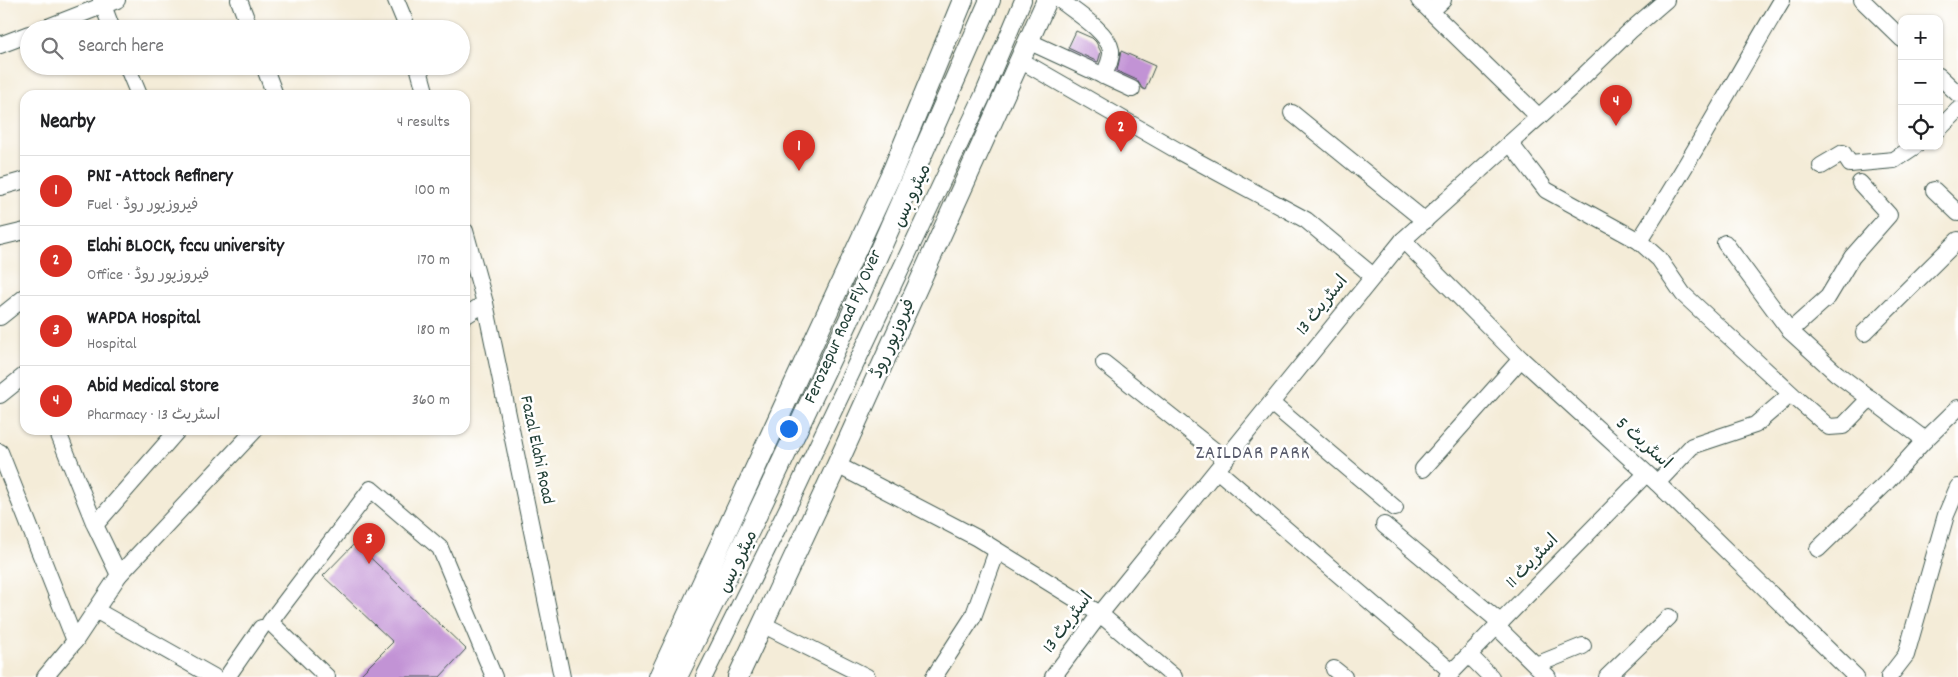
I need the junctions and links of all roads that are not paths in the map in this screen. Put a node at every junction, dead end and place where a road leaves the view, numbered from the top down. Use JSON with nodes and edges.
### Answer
{"nodes":[{"id":1,"x":239,"y":0,"type":"edge"},
{"id":2,"x":396,"y":0,"type":"edge"},
{"id":3,"x":963,"y":0,"type":"edge"},
{"id":4,"x":990,"y":0,"type":"edge"},
{"id":5,"x":1023,"y":0,"type":"edge"},
{"id":6,"x":1047,"y":0,"type":"edge"},
{"id":7,"x":1060,"y":0,"type":"edge"},
{"id":8,"x":1666,"y":0,"type":"edge"},
{"id":9,"x":1782,"y":0,"type":"edge"},
{"id":10,"x":1862,"y":0,"type":"edge"},
{"id":11,"x":107,"y":2,"type":"edge"},
{"id":12,"x":1431,"y":4,"type":"edge"},
{"id":13,"x":64,"y":20,"type":"edge"},
{"id":14,"x":110,"y":20,"type":"edge"},
{"id":15,"x":247,"y":20,"type":"edge"},
{"id":16,"x":404,"y":20,"type":"edge"},
{"id":17,"x":1898,"y":35,"type":"edge"},
{"id":18,"x":20,"y":37,"type":"edge"},
{"id":19,"x":1028,"y":41,"type":"junction"},
{"id":20,"x":0,"y":45,"type":"edge"},
{"id":21,"x":1020,"y":60,"type":"junction"},
{"id":22,"x":131,"y":75,"type":"edge"},
{"id":23,"x":267,"y":75,"type":"edge"},
{"id":24,"x":420,"y":75,"type":"edge"},
{"id":25,"x":1103,"y":76,"type":"junction"},
{"id":26,"x":1943,"y":80,"type":"edge"},
{"id":27,"x":1132,"y":89,"type":"dead end"},
{"id":28,"x":137,"y":90,"type":"edge"},
{"id":29,"x":273,"y":90,"type":"edge"},
{"id":30,"x":425,"y":90,"type":"edge"},
{"id":31,"x":1958,"y":94,"type":"edge"},
{"id":32,"x":1958,"y":110,"type":"edge"},
{"id":33,"x":1292,"y":113,"type":"dead end"},
{"id":34,"x":1540,"y":116,"type":"junction"},
{"id":35,"x":1943,"y":125,"type":"edge"},
{"id":36,"x":1510,"y":143,"type":"junction"},
{"id":37,"x":1909,"y":150,"type":"edge"},
{"id":38,"x":1821,"y":166,"type":"dead end"},
{"id":39,"x":20,"y":181,"type":"edge"},
{"id":40,"x":1860,"y":183,"type":"dead end"},
{"id":41,"x":0,"y":187,"type":"edge"},
{"id":42,"x":1934,"y":190,"type":"dead end"},
{"id":43,"x":1958,"y":213,"type":"edge"},
{"id":44,"x":1425,"y":221,"type":"junction"},
{"id":45,"x":20,"y":232,"type":"edge"},
{"id":46,"x":0,"y":237,"type":"edge"},
{"id":47,"x":1403,"y":240,"type":"junction"},
{"id":48,"x":1958,"y":240,"type":"edge"},
{"id":49,"x":1639,"y":241,"type":"junction"},
{"id":50,"x":1725,"y":243,"type":"dead end"},
{"id":51,"x":470,"y":262,"type":"edge"},
{"id":52,"x":1373,"y":276,"type":"junction"},
{"id":53,"x":20,"y":301,"type":"edge"},
{"id":54,"x":485,"y":303,"type":"junction"},
{"id":55,"x":470,"y":313,"type":"edge"},
{"id":56,"x":0,"y":316,"type":"edge"},
{"id":57,"x":1790,"y":331,"type":"junction"},
{"id":58,"x":1864,"y":333,"type":"dead end"},
{"id":59,"x":1521,"y":359,"type":"junction"},
{"id":60,"x":1104,"y":364,"type":"dead end"},
{"id":61,"x":20,"y":379,"type":"edge"},
{"id":62,"x":1791,"y":394,"type":"junction"},
{"id":63,"x":0,"y":395,"type":"edge"},
{"id":64,"x":1870,"y":398,"type":"junction"},
{"id":65,"x":1271,"y":403,"type":"junction"},
{"id":66,"x":1958,"y":408,"type":"edge"},
{"id":67,"x":59,"y":435,"type":"edge"},
{"id":68,"x":174,"y":435,"type":"edge"},
{"id":69,"x":249,"y":435,"type":"edge"},
{"id":70,"x":1925,"y":440,"type":"junction"},
{"id":71,"x":0,"y":452,"type":"edge"},
{"id":72,"x":1221,"y":464,"type":"junction"},
{"id":73,"x":837,"y":465,"type":"junction"},
{"id":74,"x":1423,"y":469,"type":"dead end"},
{"id":75,"x":1652,"y":479,"type":"junction"},
{"id":76,"x":1958,"y":487,"type":"edge"},
{"id":77,"x":1395,"y":508,"type":"dead end"},
{"id":78,"x":95,"y":524,"type":"junction"},
{"id":79,"x":1384,"y":525,"type":"dead end"},
{"id":80,"x":1818,"y":549,"type":"dead end"},
{"id":81,"x":997,"y":551,"type":"junction"},
{"id":82,"x":119,"y":576,"type":"junction"},
{"id":83,"x":97,"y":611,"type":"junction"},
{"id":84,"x":1100,"y":614,"type":"junction"},
{"id":85,"x":1668,"y":617,"type":"dead end"},
{"id":86,"x":764,"y":625,"type":"junction"},
{"id":87,"x":1499,"y":625,"type":"junction"},
{"id":88,"x":262,"y":628,"type":"dead end"},
{"id":89,"x":75,"y":641,"type":"junction"},
{"id":90,"x":1583,"y":646,"type":"dead end"},
{"id":91,"x":1470,"y":655,"type":"junction"},
{"id":92,"x":1536,"y":665,"type":"junction"},
{"id":93,"x":1166,"y":674,"type":"edge"},
{"id":94,"x":1450,"y":674,"type":"edge"},
{"id":95,"x":45,"y":677,"type":"edge"},
{"id":96,"x":214,"y":677,"type":"edge"},
{"id":97,"x":227,"y":677,"type":"edge"},
{"id":98,"x":327,"y":677,"type":"edge"},
{"id":99,"x":494,"y":677,"type":"edge"},
{"id":100,"x":562,"y":677,"type":"edge"},
{"id":101,"x":659,"y":677,"type":"edge"},
{"id":102,"x":676,"y":677,"type":"edge"},
{"id":103,"x":704,"y":677,"type":"edge"},
{"id":104,"x":738,"y":677,"type":"edge"},
{"id":105,"x":867,"y":677,"type":"edge"},
{"id":106,"x":934,"y":677,"type":"edge"},
{"id":107,"x":1054,"y":677,"type":"edge"},
{"id":108,"x":1492,"y":677,"type":"edge"},
{"id":109,"x":1548,"y":677,"type":"edge"},
{"id":110,"x":1607,"y":677,"type":"edge"},
{"id":111,"x":1856,"y":677,"type":"edge"},
{"id":112,"x":1890,"y":677,"type":"edge"}],
"edges":[{"from":1,"to":15,"type":"street"},
{"from":2,"to":16,"type":"street"},
{"from":3,"to":101,"type":"main road"},
{"from":4,"to":102,"type":"main road","name":"Ferozepur Road Fly Over"},
{"from":5,"to":103,"type":"street","name":"میٹرو بس"},
{"from":6,"to":19,"type":"main road","name":"فیروزپور روڈ"},
{"from":7,"to":25,"type":"street"},
{"from":8,"to":34,"type":"street","name":"اسٹریٹ 13"},
{"from":9,"to":49,"type":"street"},
{"from":10,"to":17,"type":"street"},
{"from":11,"to":13,"type":"street"},
{"from":11,"to":14,"type":"street"},
{"from":12,"to":34,"type":"street"},
{"from":18,"to":20,"type":"street"},
{"from":19,"to":21,"type":"main road","name":"فیروزپور روڈ"},
{"from":19,"to":25,"type":"street"},
{"from":21,"to":52,"type":"street"},
{"from":21,"to":73,"type":"main road","name":"فیروزپور روڈ"},
{"from":22,"to":28,"type":"street"},
{"from":23,"to":29,"type":"street"},
{"from":24,"to":30,"type":"street"},
{"from":25,"to":27,"type":"street"},
{"from":26,"to":31,"type":"street"},
{"from":32,"to":35,"type":"street"},
{"from":33,"to":44,"type":"street"},
{"from":34,"to":36,"type":"street","name":"اسٹریٹ 13"},
{"from":36,"to":44,"type":"street","name":"اسٹریٹ 13"},
{"from":36,"to":49,"type":"street"},
{"from":37,"to":38,"type":"street"},
{"from":39,"to":41,"type":"street"},
{"from":40,"to":57,"type":"street"},
{"from":42,"to":43,"type":"street"},
{"from":44,"to":47,"type":"street","name":"اسٹریٹ 13"},
{"from":45,"to":46,"type":"street"},
{"from":47,"to":52,"type":"street","name":"اسٹریٹ 13"},
{"from":47,"to":59,"type":"street","name":"اسٹریٹ 5"},
{"from":48,"to":58,"type":"street"},
{"from":49,"to":62,"type":"street"},
{"from":50,"to":57,"type":"street"},
{"from":51,"to":54,"type":"street","name":"Fazal Elahi Road"},
{"from":52,"to":65,"type":"street","name":"اسٹریٹ 13"},
{"from":53,"to":56,"type":"street"},
{"from":54,"to":55,"type":"street"},
{"from":54,"to":100,"type":"street","name":"Fazal Elahi Road"},
{"from":57,"to":64,"type":"street"},
{"from":59,"to":74,"type":"street"},
{"from":59,"to":75,"type":"street","name":"اسٹریٹ 5"},
{"from":60,"to":72,"type":"street"},
{"from":61,"to":63,"type":"street"},
{"from":62,"to":64,"type":"street"},
{"from":62,"to":75,"type":"street","name":"اسٹریٹ 11"},
{"from":64,"to":70,"type":"street"},
{"from":65,"to":72,"type":"street","name":"اسٹریٹ 13"},
{"from":65,"to":77,"type":"street"},
{"from":66,"to":70,"type":"street"},
{"from":67,"to":78,"type":"street"},
{"from":68,"to":78,"type":"street"},
{"from":69,"to":82,"type":"street"},
{"from":70,"to":80,"type":"street"},
{"from":71,"to":89,"type":"street"},
{"from":72,"to":84,"type":"street","name":"اسٹریٹ 13"},
{"from":72,"to":94,"type":"street"},
{"from":73,"to":81,"type":"street"},
{"from":73,"to":86,"type":"main road","name":"فیروزپور روڈ"},
{"from":75,"to":87,"type":"street","name":"اسٹریٹ 11"},
{"from":75,"to":111,"type":"street","name":"اسٹریٹ 5"},
{"from":76,"to":112,"type":"street"},
{"from":78,"to":82,"type":"street"},
{"from":79,"to":87,"type":"street"},
{"from":81,"to":84,"type":"street"},
{"from":81,"to":106,"type":"street"},
{"from":82,"to":83,"type":"street"},
{"from":83,"to":89,"type":"street"},
{"from":83,"to":96,"type":"street"},
{"from":84,"to":93,"type":"street"},
{"from":84,"to":107,"type":"street","name":"اسٹریٹ 13"},
{"from":85,"to":110,"type":"street"},
{"from":86,"to":104,"type":"main road","name":"فیروزپور روڈ"},
{"from":86,"to":105,"type":"street"},
{"from":87,"to":91,"type":"street","name":"اسٹریٹ 11"},
{"from":87,"to":92,"type":"street"},
{"from":88,"to":97,"type":"street"},
{"from":89,"to":95,"type":"street"},
{"from":90,"to":92,"type":"street"},
{"from":91,"to":94,"type":"street","name":"اسٹریٹ 11"},
{"from":91,"to":108,"type":"street"},
{"from":92,"to":109,"type":"street"},
{"from":98,"to":99,"type":"street"}]}
